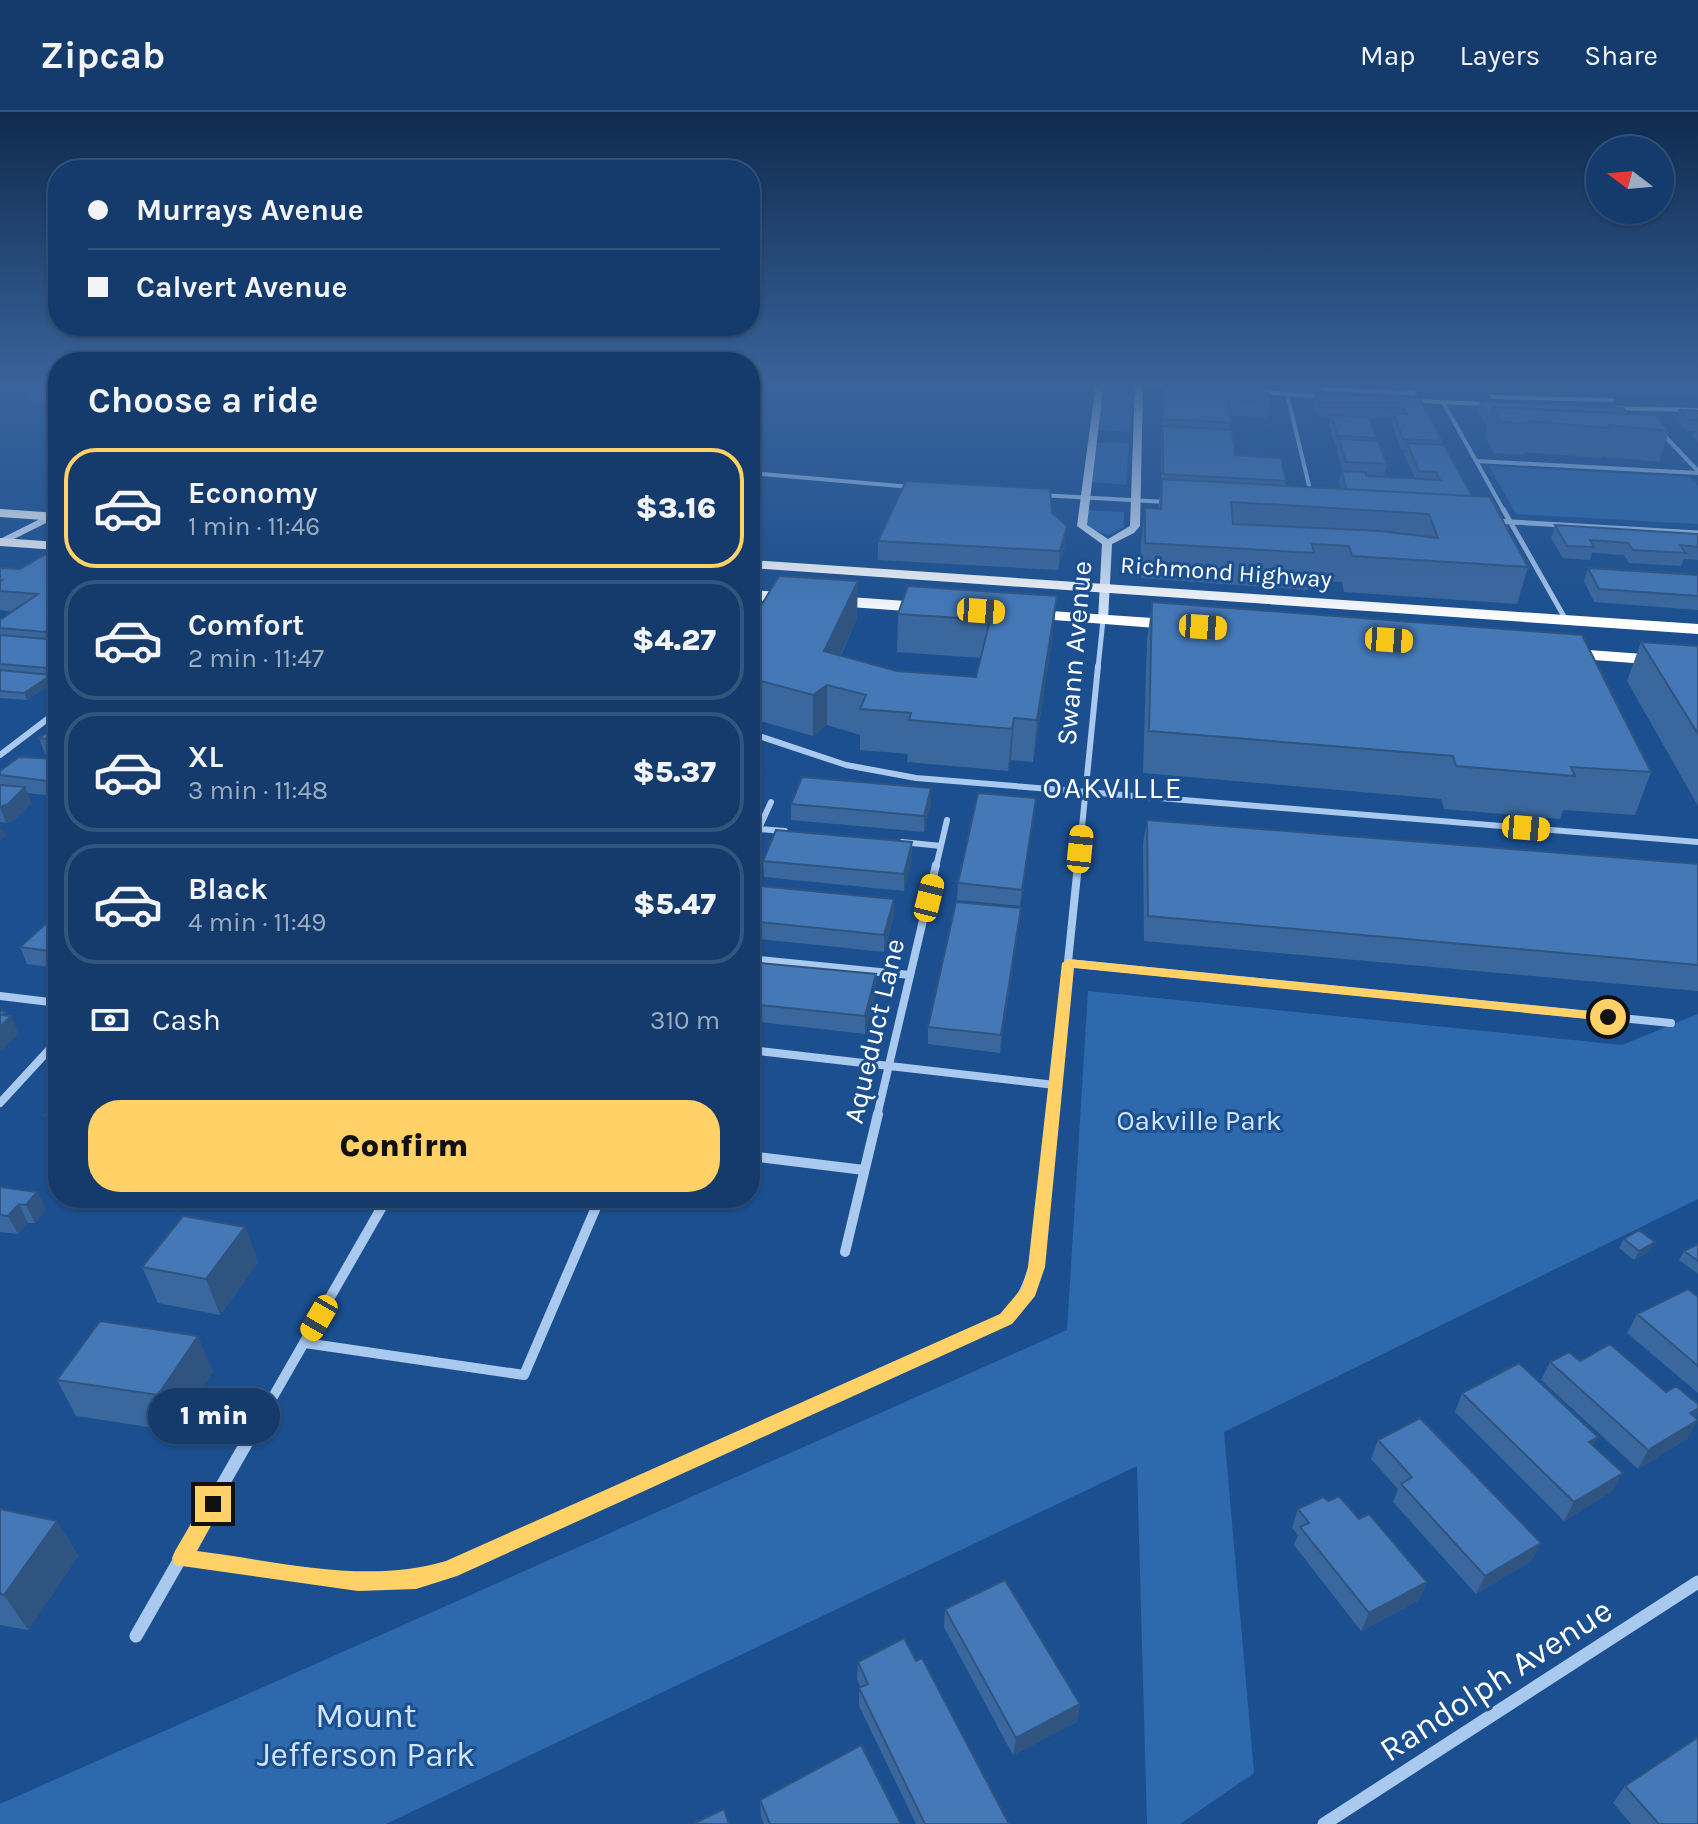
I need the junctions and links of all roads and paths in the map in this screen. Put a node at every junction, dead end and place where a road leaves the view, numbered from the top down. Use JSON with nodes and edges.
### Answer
{"nodes":[{"id":1,"x":1089,"y":464,"type":"edge"},
{"id":2,"x":1136,"y":464,"type":"edge"},
{"id":3,"x":1304,"y":464,"type":"edge"},
{"id":4,"x":1479,"y":464,"type":"edge"},
{"id":5,"x":1535,"y":464,"type":"edge"},
{"id":6,"x":1698,"y":472,"type":"edge"},
{"id":7,"x":760,"y":474,"type":"edge"},
{"id":8,"x":923,"y":488,"type":"edge"},
{"id":9,"x":1030,"y":494,"type":"edge"},
{"id":10,"x":1085,"y":497,"type":"junction"},
{"id":11,"x":1135,"y":500,"type":"junction"},
{"id":12,"x":1172,"y":502,"type":"edge"},
{"id":13,"x":1313,"y":502,"type":"edge"},
{"id":14,"x":0,"y":513,"type":"edge"},
{"id":15,"x":48,"y":516,"type":"edge"},
{"id":16,"x":48,"y":520,"type":"edge"},
{"id":17,"x":1487,"y":521,"type":"edge"},
{"id":18,"x":1511,"y":522,"type":"junction"},
{"id":19,"x":1698,"y":533,"type":"edge"},
{"id":20,"x":1,"y":542,"type":"edge"},
{"id":21,"x":1107,"y":543,"type":"junction"},
{"id":22,"x":48,"y":545,"type":"edge"},
{"id":23,"x":760,"y":565,"type":"edge"},
{"id":24,"x":1104,"y":588,"type":"junction"},
{"id":25,"x":760,"y":596,"type":"edge"},
{"id":26,"x":959,"y":610,"type":"edge"},
{"id":27,"x":1004,"y":613,"type":"edge"},
{"id":28,"x":1103,"y":620,"type":"junction"},
{"id":29,"x":1566,"y":620,"type":"junction"},
{"id":30,"x":1205,"y":627,"type":"edge"},
{"id":31,"x":1698,"y":629,"type":"edge"},
{"id":32,"x":1539,"y":651,"type":"edge"},
{"id":33,"x":1698,"y":663,"type":"edge"},
{"id":34,"x":48,"y":719,"type":"edge"},
{"id":35,"x":760,"y":736,"type":"edge"},
{"id":36,"x":0,"y":755,"type":"edge"},
{"id":37,"x":1085,"y":792,"type":"junction"},
{"id":38,"x":771,"y":802,"type":"dead end"},
{"id":39,"x":947,"y":820,"type":"dead end"},
{"id":40,"x":760,"y":827,"type":"edge"},
{"id":41,"x":760,"y":829,"type":"edge"},
{"id":42,"x":789,"y":831,"type":"edge"},
{"id":43,"x":895,"y":842,"type":"edge"},
{"id":44,"x":1698,"y":842,"type":"edge"},
{"id":45,"x":941,"y":846,"type":"junction"},
{"id":46,"x":760,"y":960,"type":"edge"},
{"id":47,"x":1068,"y":963,"type":"junction"},
{"id":48,"x":910,"y":975,"type":"junction"},
{"id":49,"x":0,"y":996,"type":"edge"},
{"id":50,"x":48,"y":1002,"type":"edge"},
{"id":51,"x":1671,"y":1023,"type":"dead end"},
{"id":52,"x":48,"y":1051,"type":"edge"},
{"id":53,"x":760,"y":1051,"type":"edge"},
{"id":54,"x":889,"y":1066,"type":"junction"},
{"id":55,"x":1055,"y":1085,"type":"junction"},
{"id":56,"x":0,"y":1103,"type":"edge"},
{"id":57,"x":760,"y":1157,"type":"edge"},
{"id":58,"x":864,"y":1170,"type":"junction"},
{"id":59,"x":381,"y":1208,"type":"edge"},
{"id":60,"x":596,"y":1208,"type":"edge"},
{"id":61,"x":845,"y":1252,"type":"dead end"},
{"id":62,"x":305,"y":1343,"type":"junction"},
{"id":63,"x":182,"y":1558,"type":"junction"},
{"id":64,"x":1698,"y":1582,"type":"edge"},
{"id":65,"x":136,"y":1636,"type":"dead end"},
{"id":66,"x":1324,"y":1824,"type":"edge"}],
"edges":[{"from":1,"to":10,"type":"street","name":"Swann Avenue"},
{"from":2,"to":11,"type":"street","name":"Swann Avenue"},
{"from":3,"to":13,"type":"street"},
{"from":4,"to":18,"type":"street"},
{"from":5,"to":6,"type":"street"},
{"from":7,"to":8,"type":"street"},
{"from":9,"to":10,"type":"street"},
{"from":10,"to":11,"type":"street"},
{"from":10,"to":21,"type":"street","name":"Swann Avenue"},
{"from":11,"to":12,"type":"street"},
{"from":11,"to":21,"type":"street","name":"Swann Avenue"},
{"from":14,"to":15,"type":"highway"},
{"from":16,"to":20,"type":"street"},
{"from":17,"to":18,"type":"street"},
{"from":18,"to":19,"type":"street"},
{"from":18,"to":29,"type":"street"},
{"from":20,"to":22,"type":"highway"},
{"from":21,"to":24,"type":"street","name":"Swann Avenue"},
{"from":23,"to":24,"type":"highway","name":"Richmond Highway"},
{"from":24,"to":28,"type":"street","name":"Swann Avenue"},
{"from":24,"to":29,"type":"highway","name":"Richmond Highway"},
{"from":25,"to":26,"type":"highway"},
{"from":27,"to":28,"type":"highway","name":"Richmond Highway"},
{"from":28,"to":30,"type":"highway","name":"Richmond Highway"},
{"from":28,"to":37,"type":"street","name":"Swann Avenue"},
{"from":29,"to":31,"type":"highway","name":"Richmond Highway"},
{"from":32,"to":33,"type":"highway"},
{"from":34,"to":36,"type":"street"},
{"from":35,"to":37,"type":"street"},
{"from":37,"to":44,"type":"street"},
{"from":37,"to":47,"type":"street","name":"Swann Avenue"},
{"from":38,"to":40,"type":"street"},
{"from":39,"to":45,"type":"street","name":"Aqueduct Lane"},
{"from":41,"to":42,"type":"street"},
{"from":43,"to":45,"type":"street"},
{"from":45,"to":48,"type":"street","name":"Aqueduct Lane"},
{"from":46,"to":48,"type":"street"},
{"from":47,"to":51,"type":"street"},
{"from":47,"to":55,"type":"street","name":"Swann Avenue"},
{"from":48,"to":54,"type":"street","name":"Aqueduct Lane"},
{"from":49,"to":50,"type":"street"},
{"from":52,"to":56,"type":"street"},
{"from":53,"to":54,"type":"street"},
{"from":54,"to":55,"type":"street"},
{"from":54,"to":58,"type":"street","name":"Aqueduct Lane"},
{"from":55,"to":63,"type":"street","name":"Swann Avenue"},
{"from":57,"to":58,"type":"street"},
{"from":58,"to":61,"type":"street","name":"Aqueduct Lane"},
{"from":59,"to":62,"type":"street"},
{"from":60,"to":62,"type":"street"},
{"from":62,"to":63,"type":"street"},
{"from":63,"to":65,"type":"street"},
{"from":64,"to":66,"type":"street","name":"Randolph Avenue"}]}
